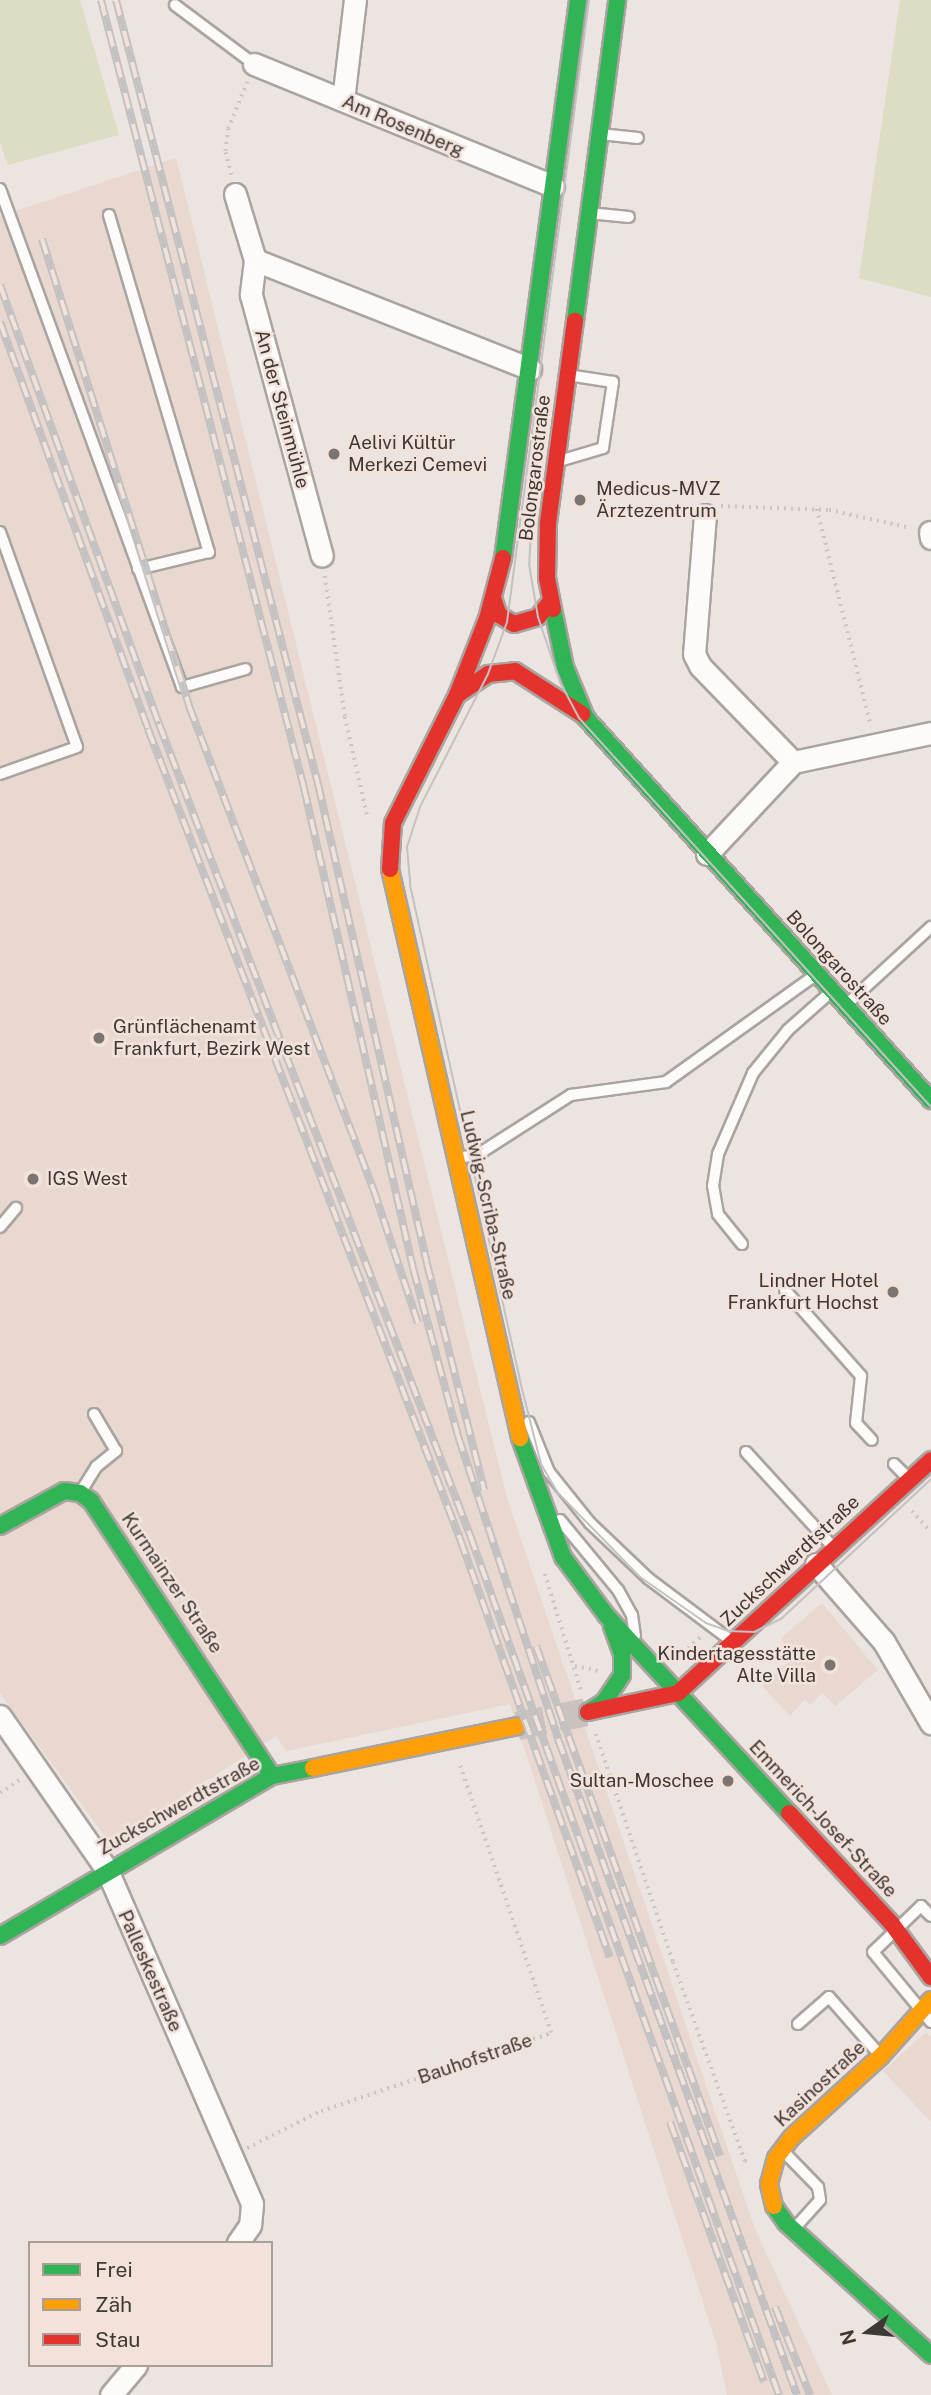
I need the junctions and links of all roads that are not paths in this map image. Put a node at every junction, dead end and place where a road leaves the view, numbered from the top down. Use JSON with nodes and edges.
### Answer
{"nodes":[{"id":1,"x":355,"y":0,"type":"edge"},
{"id":2,"x":578,"y":0,"type":"edge"},
{"id":3,"x":617,"y":0,"type":"edge"},
{"id":4,"x":175,"y":5,"type":"dead end"},
{"id":5,"x":254,"y":64,"type":"joint"},
{"id":6,"x":343,"y":100,"type":"junction"},
{"id":7,"x":600,"y":134,"type":"junction"},
{"id":8,"x":638,"y":138,"type":"dead end"},
{"id":9,"x":553,"y":186,"type":"junction"},
{"id":10,"x":0,"y":189,"type":"edge"},
{"id":11,"x":236,"y":194,"type":"road end"},
{"id":12,"x":589,"y":213,"type":"junction"},
{"id":13,"x":108,"y":215,"type":"dead end"},
{"id":14,"x":629,"y":217,"type":"dead end"},
{"id":15,"x":255,"y":260,"type":"junction"},
{"id":16,"x":530,"y":369,"type":"junction"},
{"id":17,"x":567,"y":375,"type":"junction"},
{"id":18,"x":556,"y":461,"type":"junction"},
{"id":19,"x":705,"y":515,"type":"road end"},
{"id":20,"x":0,"y":532,"type":"edge"},
{"id":21,"x":322,"y":556,"type":"road end"},
{"id":22,"x":138,"y":569,"type":"junction"},
{"id":23,"x":493,"y":598,"type":"junction"},
{"id":24,"x":551,"y":601,"type":"junction"},
{"id":25,"x":246,"y":669,"type":"dead end"},
{"id":26,"x":457,"y":695,"type":"junction"},
{"id":27,"x":586,"y":718,"type":"junction"},
{"id":28,"x":931,"y":733,"type":"edge"},
{"id":29,"x":793,"y":762,"type":"junction"},
{"id":30,"x":0,"y":774,"type":"edge"},
{"id":31,"x":707,"y":854,"type":"junction"},
{"id":32,"x":931,"y":927,"type":"edge"},
{"id":33,"x":817,"y":974,"type":"junction"},
{"id":34,"x":832,"y":991,"type":"junction"},
{"id":35,"x":845,"y":1006,"type":"junction"},
{"id":36,"x":929,"y":1094,"type":"edge"},
{"id":37,"x":457,"y":1158,"type":"junction"},
{"id":38,"x":16,"y":1208,"type":"dead end"},
{"id":39,"x":0,"y":1227,"type":"edge"},
{"id":40,"x":742,"y":1244,"type":"dead end"},
{"id":41,"x":785,"y":1290,"type":"dead end"},
{"id":42,"x":505,"y":1342,"type":"junction"},
{"id":43,"x":94,"y":1414,"type":"dead end"},
{"id":44,"x":872,"y":1440,"type":"dead end"},
{"id":45,"x":746,"y":1452,"type":"dead end"},
{"id":46,"x":931,"y":1460,"type":"edge"},
{"id":47,"x":894,"y":1464,"type":"dead end"},
{"id":48,"x":910,"y":1480,"type":"junction"},
{"id":49,"x":534,"y":1483,"type":"junction"},
{"id":50,"x":80,"y":1493,"type":"junction"},
{"id":51,"x":0,"y":1526,"type":"edge"},
{"id":52,"x":834,"y":1548,"type":"junction"},
{"id":53,"x":816,"y":1564,"type":"junction"},
{"id":54,"x":606,"y":1615,"type":"junction"},
{"id":55,"x":733,"y":1642,"type":"junction"},
{"id":56,"x":636,"y":1646,"type":"junction"},
{"id":57,"x":622,"y":1675,"type":"junction"},
{"id":58,"x":678,"y":1693,"type":"junction"},
{"id":59,"x":0,"y":1716,"type":"edge"},
{"id":60,"x":931,"y":1723,"type":"edge"},
{"id":61,"x":517,"y":1726,"type":"tunnel mouth"},
{"id":62,"x":272,"y":1776,"type":"junction"},
{"id":63,"x":107,"y":1870,"type":"junction"},
{"id":64,"x":931,"y":1916,"type":"edge"},
{"id":65,"x":896,"y":1930,"type":"junction"},
{"id":66,"x":0,"y":1936,"type":"edge"},
{"id":67,"x":931,"y":1977,"type":"edge"},
{"id":68,"x":928,"y":2012,"type":"edge"},
{"id":69,"x":798,"y":2024,"type":"dead end"},
{"id":70,"x":881,"y":2056,"type":"junction"},
{"id":71,"x":781,"y":2150,"type":"junction"},
{"id":72,"x":793,"y":2230,"type":"junction"},
{"id":73,"x":239,"y":2241,"type":"edge"},
{"id":74,"x":931,"y":2355,"type":"edge"},
{"id":75,"x":134,"y":2367,"type":"edge"},
{"id":76,"x":111,"y":2395,"type":"edge"}],
"edges":[{"from":1,"to":6,"type":"street"},
{"from":2,"to":9,"type":"main road","name":"Bolongarostraße"},
{"from":3,"to":7,"type":"main road","name":"Bolongarostraße"},
{"from":4,"to":5,"type":"lane"},
{"from":5,"to":6,"type":"street","name":"Am Rosenberg"},
{"from":6,"to":9,"type":"street","name":"Am Rosenberg"},
{"from":7,"to":8,"type":"lane"},
{"from":7,"to":12,"type":"main road","name":"Bolongarostraße"},
{"from":9,"to":16,"type":"main road","name":"Bolongarostraße"},
{"from":10,"to":22,"type":"lane"},
{"from":11,"to":15,"type":"street","name":"An der Steinmühle"},
{"from":12,"to":14,"type":"lane"},
{"from":12,"to":17,"type":"main road","name":"Bolongarostraße"},
{"from":13,"to":22,"type":"lane"},
{"from":15,"to":16,"type":"street"},
{"from":15,"to":21,"type":"street","name":"An der Steinmühle"},
{"from":16,"to":23,"type":"main road","name":"Bolongarostraße"},
{"from":17,"to":18,"type":"main road","name":"Bolongarostraße"},
{"from":17,"to":18,"type":"lane"},
{"from":18,"to":24,"type":"main road","name":"Bolongarostraße"},
{"from":19,"to":29,"type":"street"},
{"from":20,"to":30,"type":"lane"},
{"from":22,"to":25,"type":"lane"},
{"from":23,"to":24,"type":"main road"},
{"from":23,"to":26,"type":"main road","name":"Bolongarostraße"},
{"from":24,"to":27,"type":"main road","name":"Bolongarostraße"},
{"from":26,"to":27,"type":"main road"},
{"from":26,"to":37,"type":"main road","name":"Ludwig-Scriba-Straße"},
{"from":27,"to":31,"type":"main road","name":"Bolongarostraße"},
{"from":28,"to":29,"type":"street"},
{"from":29,"to":31,"type":"street"},
{"from":31,"to":33,"type":"main road","name":"Bolongarostraße"},
{"from":32,"to":35,"type":"lane"},
{"from":33,"to":34,"type":"main road","name":"Bolongarostraße"},
{"from":33,"to":37,"type":"lane"},
{"from":34,"to":35,"type":"main road","name":"Bolongarostraße"},
{"from":34,"to":40,"type":"lane"},
{"from":35,"to":36,"type":"main road","name":"Bolongarostraße"},
{"from":37,"to":42,"type":"main road","name":"Ludwig-Scriba-Straße"},
{"from":38,"to":39,"type":"lane"},
{"from":41,"to":44,"type":"lane"},
{"from":42,"to":49,"type":"main road","name":"Ludwig-Scriba-Straße"},
{"from":42,"to":55,"type":"lane"},
{"from":43,"to":50,"type":"lane"},
{"from":45,"to":52,"type":"lane"},
{"from":46,"to":48,"type":"main road","name":"Zuckschwerdtstraße"},
{"from":47,"to":48,"type":"lane"},
{"from":48,"to":52,"type":"main road","name":"Zuckschwerdtstraße"},
{"from":49,"to":54,"type":"main road","name":"Ludwig-Scriba-Straße"},
{"from":49,"to":56,"type":"lane"},
{"from":50,"to":51,"type":"main road"},
{"from":50,"to":62,"type":"main road","name":"Kurmainzer Straße"},
{"from":52,"to":53,"type":"main road","name":"Zuckschwerdtstraße"},
{"from":53,"to":55,"type":"main road","name":"Zuckschwerdtstraße"},
{"from":53,"to":60,"type":"street"},
{"from":54,"to":56,"type":"main road","name":"Ludwig-Scriba-Straße"},
{"from":54,"to":57,"type":"main road"},
{"from":55,"to":58,"type":"main road","name":"Zuckschwerdtstraße"},
{"from":56,"to":57,"type":"lane"},
{"from":56,"to":58,"type":"main road","name":"Ludwig-Scriba-Straße"},
{"from":57,"to":58,"type":"main road"},
{"from":58,"to":65,"type":"main road","name":"Emmerich-Josef-Straße"},
{"from":59,"to":63,"type":"street","name":"Palleskestraße"},
{"from":61,"to":62,"type":"main road","name":"Zuckschwerdtstraße"},
{"from":62,"to":63,"type":"main road","name":"Zuckschwerdtstraße"},
{"from":63,"to":66,"type":"main road","name":"Zuckschwerdtstraße"},
{"from":63,"to":73,"type":"street","name":"Palleskestraße"},
{"from":64,"to":65,"type":"lane"},
{"from":65,"to":67,"type":"main road","name":"Emmerich-Josef-Straße"},
{"from":65,"to":68,"type":"lane"},
{"from":68,"to":70,"type":"main road","name":"Kasinostraße"},
{"from":69,"to":70,"type":"lane"},
{"from":70,"to":71,"type":"main road","name":"Kasinostraße"},
{"from":71,"to":72,"type":"main road","name":"Kasinostraße"},
{"from":71,"to":72,"type":"lane"},
{"from":72,"to":74,"type":"main road"},
{"from":75,"to":76,"type":"street"}]}
